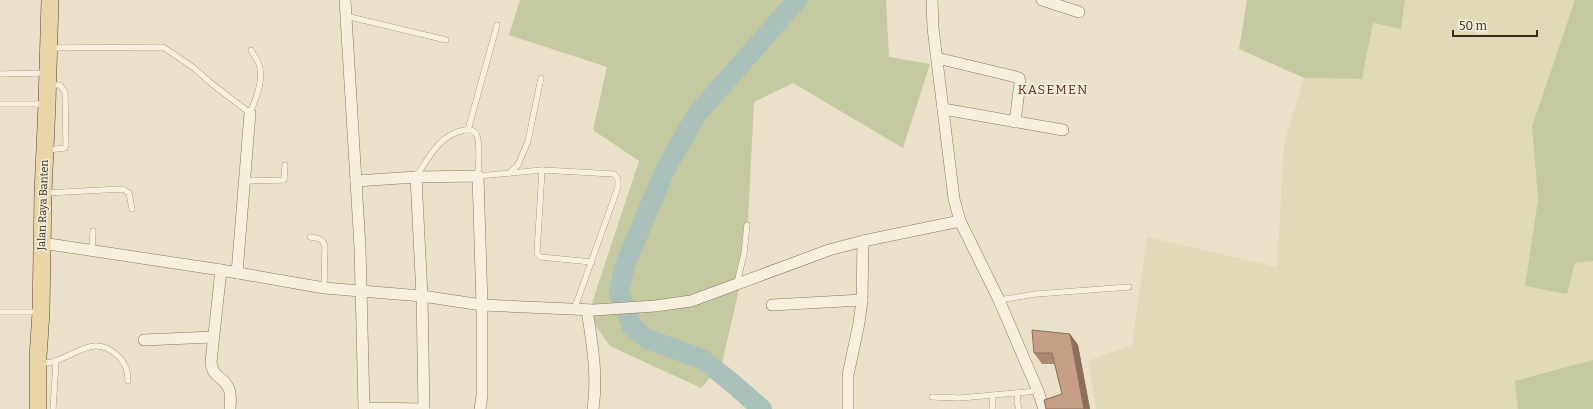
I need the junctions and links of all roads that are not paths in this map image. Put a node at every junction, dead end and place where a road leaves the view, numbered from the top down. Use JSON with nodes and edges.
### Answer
{"nodes":[{"id":1,"x":50,"y":0,"type":"edge"},
{"id":2,"x":345,"y":0,"type":"edge"},
{"id":3,"x":932,"y":0,"type":"edge"},
{"id":4,"x":1042,"y":0,"type":"edge"},
{"id":5,"x":1079,"y":12,"type":"dead end"},
{"id":6,"x":345,"y":15,"type":"junction"},
{"id":7,"x":497,"y":25,"type":"dead end"},
{"id":8,"x":446,"y":40,"type":"dead end"},
{"id":9,"x":48,"y":48,"type":"junction"},
{"id":10,"x":251,"y":50,"type":"dead end"},
{"id":11,"x":937,"y":58,"type":"junction"},
{"id":12,"x":0,"y":74,"type":"edge"},
{"id":13,"x":541,"y":78,"type":"dead end"},
{"id":14,"x":47,"y":79,"type":"junction"},
{"id":15,"x":0,"y":104,"type":"edge"},
{"id":16,"x":47,"y":104,"type":"junction"},
{"id":17,"x":943,"y":109,"type":"junction"},
{"id":18,"x":250,"y":114,"type":"junction"},
{"id":19,"x":1015,"y":122,"type":"junction"},
{"id":20,"x":468,"y":130,"type":"junction"},
{"id":21,"x":1063,"y":130,"type":"dead end"},
{"id":22,"x":45,"y":150,"type":"junction"},
{"id":23,"x":285,"y":165,"type":"dead end"},
{"id":24,"x":542,"y":170,"type":"junction"},
{"id":25,"x":509,"y":173,"type":"junction"},
{"id":26,"x":478,"y":176,"type":"junction"},
{"id":27,"x":416,"y":178,"type":"junction"},
{"id":28,"x":246,"y":181,"type":"junction"},
{"id":29,"x":356,"y":181,"type":"junction"},
{"id":30,"x":43,"y":193,"type":"junction"},
{"id":31,"x":132,"y":209,"type":"dead end"},
{"id":32,"x":960,"y":222,"type":"junction"},
{"id":33,"x":747,"y":225,"type":"dead end"},
{"id":34,"x":93,"y":231,"type":"dead end"},
{"id":35,"x":310,"y":237,"type":"dead end"},
{"id":36,"x":863,"y":241,"type":"junction"},
{"id":37,"x":42,"y":244,"type":"junction"},
{"id":38,"x":92,"y":251,"type":"junction"},
{"id":39,"x":592,"y":262,"type":"junction"},
{"id":40,"x":221,"y":270,"type":"junction"},
{"id":41,"x":237,"y":273,"type":"junction"},
{"id":42,"x":737,"y":285,"type":"junction"},
{"id":43,"x":1129,"y":287,"type":"dead end"},
{"id":44,"x":324,"y":288,"type":"junction"},
{"id":45,"x":361,"y":292,"type":"junction"},
{"id":46,"x":422,"y":296,"type":"junction"},
{"id":47,"x":862,"y":300,"type":"junction"},
{"id":48,"x":999,"y":300,"type":"junction"},
{"id":49,"x":772,"y":304,"type":"dead end"},
{"id":50,"x":482,"y":305,"type":"junction"},
{"id":51,"x":574,"y":310,"type":"junction"},
{"id":52,"x":590,"y":310,"type":"junction"},
{"id":53,"x":0,"y":312,"type":"edge"},
{"id":54,"x":41,"y":312,"type":"junction"},
{"id":55,"x":213,"y":337,"type":"junction"},
{"id":56,"x":144,"y":340,"type":"dead end"},
{"id":57,"x":47,"y":362,"type":"junction"},
{"id":58,"x":128,"y":381,"type":"dead end"},
{"id":59,"x":1038,"y":391,"type":"junction"},
{"id":60,"x":1018,"y":393,"type":"junction"},
{"id":61,"x":993,"y":396,"type":"junction"},
{"id":62,"x":932,"y":397,"type":"dead end"},
{"id":63,"x":38,"y":409,"type":"edge"},
{"id":64,"x":53,"y":409,"type":"edge"},
{"id":65,"x":230,"y":409,"type":"edge"},
{"id":66,"x":364,"y":409,"type":"edge"},
{"id":67,"x":424,"y":409,"type":"edge"},
{"id":68,"x":480,"y":409,"type":"edge"},
{"id":69,"x":593,"y":409,"type":"edge"},
{"id":70,"x":848,"y":409,"type":"edge"},
{"id":71,"x":992,"y":409,"type":"edge"},
{"id":72,"x":1019,"y":409,"type":"edge"},
{"id":73,"x":1044,"y":409,"type":"edge"}],
"edges":[{"from":1,"to":9,"type":"main road","name":"Jalan Raya Banten"},
{"from":2,"to":6,"type":"street"},
{"from":3,"to":11,"type":"street"},
{"from":4,"to":5,"type":"street"},
{"from":6,"to":8,"type":"lane"},
{"from":6,"to":29,"type":"street"},
{"from":7,"to":20,"type":"lane"},
{"from":9,"to":14,"type":"main road","name":"Jalan Raya Banten"},
{"from":9,"to":18,"type":"lane"},
{"from":10,"to":18,"type":"lane"},
{"from":11,"to":17,"type":"street"},
{"from":11,"to":19,"type":"street"},
{"from":12,"to":14,"type":"lane"},
{"from":13,"to":25,"type":"lane"},
{"from":14,"to":16,"type":"main road","name":"Jalan Raya Banten"},
{"from":14,"to":22,"type":"lane"},
{"from":15,"to":16,"type":"lane"},
{"from":16,"to":22,"type":"main road","name":"Jalan Raya Banten"},
{"from":17,"to":19,"type":"street"},
{"from":17,"to":32,"type":"street"},
{"from":18,"to":28,"type":"street"},
{"from":19,"to":21,"type":"street"},
{"from":20,"to":26,"type":"lane"},
{"from":20,"to":27,"type":"lane"},
{"from":22,"to":30,"type":"main road","name":"Jalan Raya Banten"},
{"from":23,"to":28,"type":"lane"},
{"from":24,"to":25,"type":"lane"},
{"from":24,"to":39,"type":"lane"},
{"from":24,"to":39,"type":"lane"},
{"from":25,"to":26,"type":"lane"},
{"from":26,"to":27,"type":"street"},
{"from":26,"to":50,"type":"street"},
{"from":27,"to":29,"type":"street"},
{"from":27,"to":46,"type":"street"},
{"from":28,"to":41,"type":"street"},
{"from":29,"to":45,"type":"street"},
{"from":30,"to":31,"type":"lane"},
{"from":30,"to":37,"type":"main road","name":"Jalan Raya Banten"},
{"from":32,"to":36,"type":"street"},
{"from":32,"to":48,"type":"street"},
{"from":33,"to":42,"type":"lane"},
{"from":34,"to":38,"type":"lane"},
{"from":35,"to":44,"type":"lane"},
{"from":36,"to":42,"type":"street"},
{"from":36,"to":47,"type":"street"},
{"from":37,"to":38,"type":"street"},
{"from":37,"to":54,"type":"main road","name":"Jalan Raya Banten"},
{"from":38,"to":40,"type":"street"},
{"from":39,"to":51,"type":"lane"},
{"from":40,"to":41,"type":"street"},
{"from":40,"to":55,"type":"street"},
{"from":41,"to":44,"type":"street"},
{"from":42,"to":52,"type":"street"},
{"from":43,"to":48,"type":"lane"},
{"from":44,"to":45,"type":"street"},
{"from":45,"to":46,"type":"street"},
{"from":45,"to":66,"type":"street"},
{"from":46,"to":50,"type":"street"},
{"from":46,"to":67,"type":"street"},
{"from":47,"to":49,"type":"street"},
{"from":47,"to":70,"type":"street"},
{"from":48,"to":59,"type":"street"},
{"from":50,"to":51,"type":"street"},
{"from":50,"to":68,"type":"street"},
{"from":51,"to":52,"type":"street"},
{"from":52,"to":69,"type":"street"},
{"from":53,"to":54,"type":"lane"},
{"from":54,"to":57,"type":"main road","name":"Jalan Raya Banten"},
{"from":55,"to":56,"type":"street"},
{"from":55,"to":65,"type":"street"},
{"from":57,"to":58,"type":"lane"},
{"from":57,"to":63,"type":"main road","name":"Jalan Raya Banten"},
{"from":57,"to":64,"type":"lane"},
{"from":59,"to":60,"type":"lane"},
{"from":59,"to":73,"type":"street"},
{"from":60,"to":61,"type":"lane"},
{"from":60,"to":72,"type":"lane"},
{"from":61,"to":62,"type":"lane"},
{"from":61,"to":71,"type":"lane"},
{"from":66,"to":67,"type":"street"}]}
